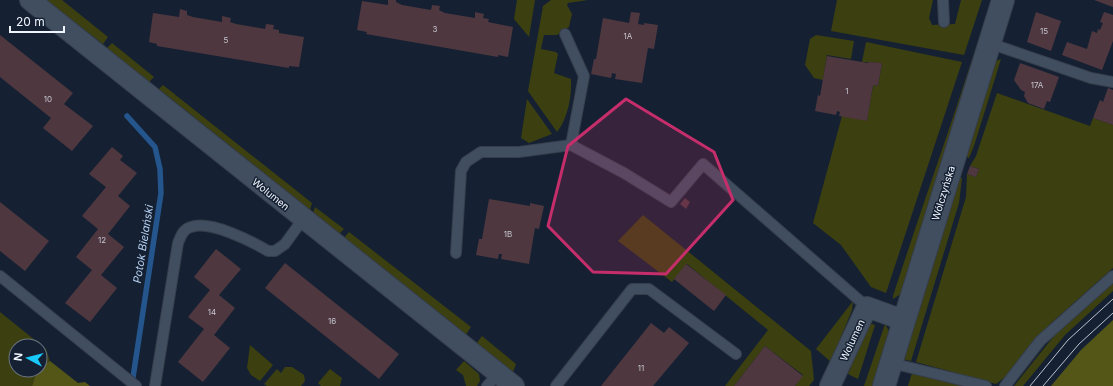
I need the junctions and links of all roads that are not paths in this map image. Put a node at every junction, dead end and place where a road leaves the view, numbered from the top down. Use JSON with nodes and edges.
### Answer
{"nodes":[{"id":1,"x":30,"y":0,"type":"edge"},
{"id":2,"x":944,"y":0,"type":"edge"},
{"id":3,"x":1003,"y":0,"type":"edge"},
{"id":4,"x":944,"y":22,"type":"dead end"},
{"id":5,"x":565,"y":34,"type":"dead end"},
{"id":6,"x":989,"y":43,"type":"junction"},
{"id":7,"x":1113,"y":82,"type":"edge"},
{"id":8,"x":571,"y":145,"type":"junction"},
{"id":9,"x":303,"y":219,"type":"junction"},
{"id":10,"x":456,"y":253,"type":"dead end"},
{"id":11,"x":0,"y":276,"type":"edge"},
{"id":12,"x":1113,"y":276,"type":"edge"},
{"id":13,"x":867,"y":306,"type":"junction"},
{"id":14,"x":903,"y":320,"type":"junction"},
{"id":15,"x":736,"y":354,"type":"dead end"},
{"id":16,"x":891,"y":363,"type":"junction"},
{"id":17,"x":493,"y":380,"type":"edge"},
{"id":18,"x":136,"y":386,"type":"edge"},
{"id":19,"x":155,"y":386,"type":"edge"},
{"id":20,"x":514,"y":386,"type":"edge"},
{"id":21,"x":556,"y":386,"type":"edge"},
{"id":22,"x":830,"y":386,"type":"edge"},
{"id":23,"x":884,"y":386,"type":"edge"},
{"id":24,"x":986,"y":386,"type":"edge"},
{"id":25,"x":1005,"y":386,"type":"edge"}],
"edges":[{"from":1,"to":9,"type":"street","name":"Wolumen"},
{"from":2,"to":4,"type":"lane"},
{"from":3,"to":6,"type":"main road","name":"Wólczyńska"},
{"from":5,"to":8,"type":"lane"},
{"from":6,"to":7,"type":"lane"},
{"from":6,"to":14,"type":"main road","name":"Wólczyńska"},
{"from":8,"to":10,"type":"lane"},
{"from":8,"to":13,"type":"lane"},
{"from":9,"to":17,"type":"street","name":"Wolumen"},
{"from":9,"to":19,"type":"lane"},
{"from":11,"to":18,"type":"lane"},
{"from":12,"to":25,"type":"lane"},
{"from":13,"to":14,"type":"street","name":"Wolumen"},
{"from":13,"to":22,"type":"street","name":"Wolumen"},
{"from":14,"to":16,"type":"main road","name":"Wólczyńska"},
{"from":15,"to":21,"type":"lane"},
{"from":16,"to":23,"type":"main road","name":"Wólczyńska"},
{"from":16,"to":24,"type":"lane"},
{"from":17,"to":20,"type":"street","name":"Wolumen"}]}
